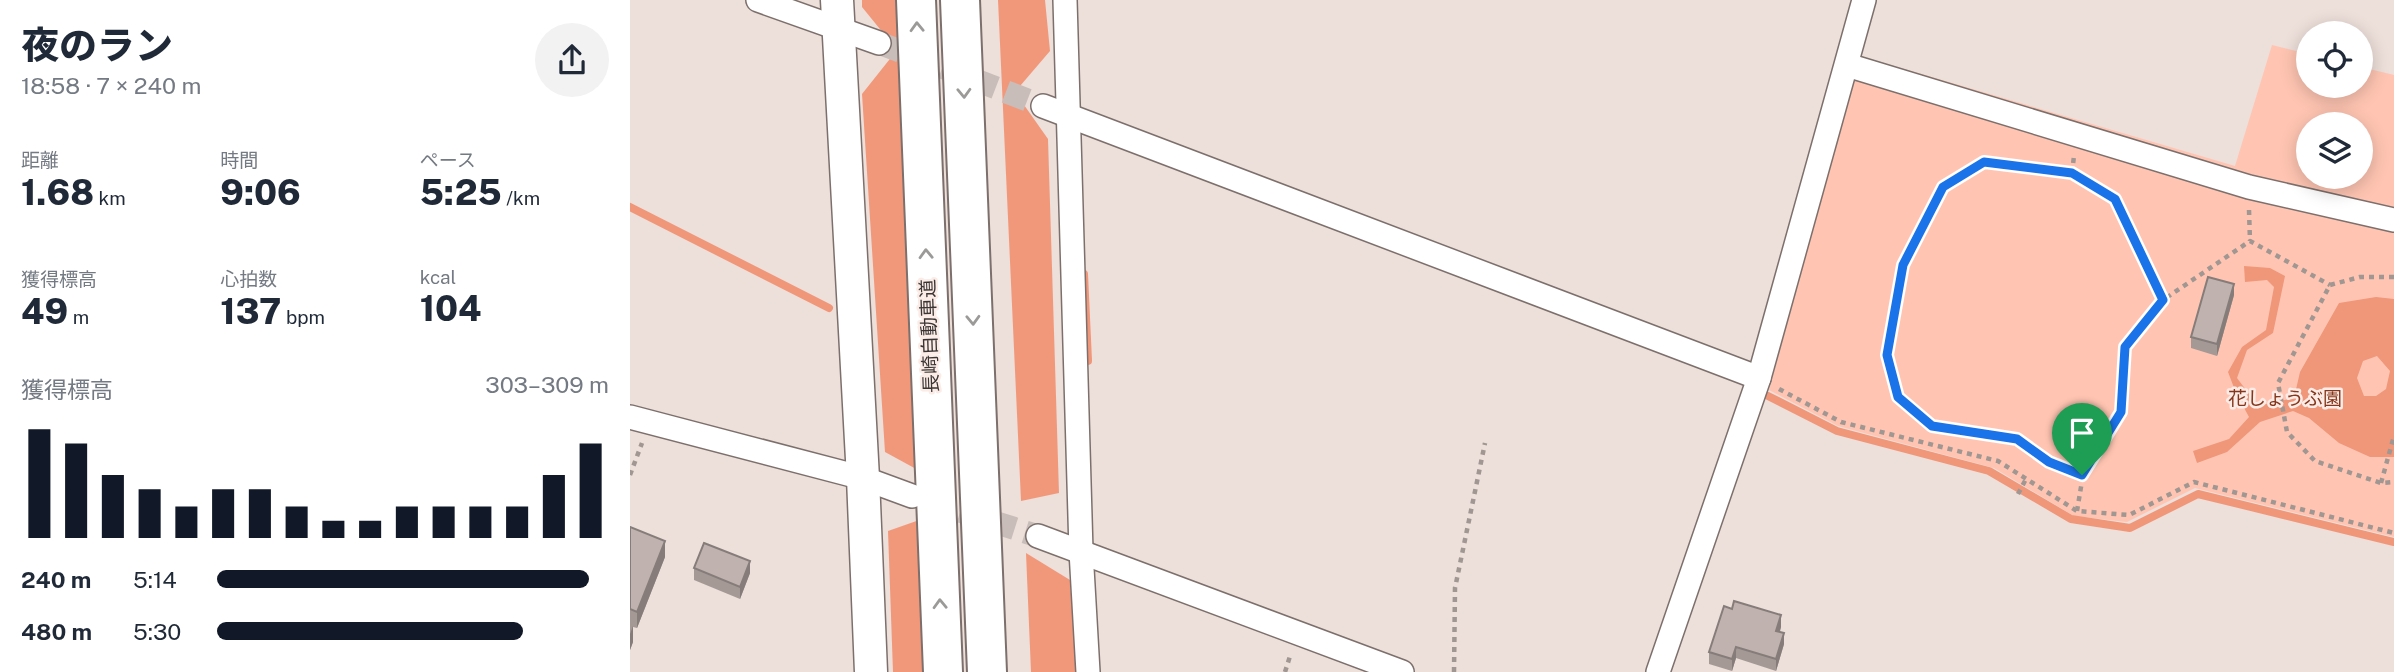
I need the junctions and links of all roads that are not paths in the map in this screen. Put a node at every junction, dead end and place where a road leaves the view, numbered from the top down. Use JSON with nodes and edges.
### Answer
{"nodes":[{"id":1,"x":758,"y":0,"type":"edge"},
{"id":2,"x":916,"y":0,"type":"edge"},
{"id":3,"x":960,"y":0,"type":"edge"},
{"id":4,"x":1065,"y":0,"type":"edge"},
{"id":5,"x":1864,"y":0,"type":"edge"},
{"id":6,"x":838,"y":15,"type":"edge"},
{"id":7,"x":879,"y":43,"type":"tunnel mouth"},
{"id":8,"x":1847,"y":65,"type":"junction"},
{"id":9,"x":1043,"y":106,"type":"tunnel mouth"},
{"id":10,"x":1070,"y":116,"type":"junction"},
{"id":11,"x":2394,"y":220,"type":"edge"},
{"id":12,"x":1759,"y":378,"type":"junction"},
{"id":13,"x":640,"y":420,"type":"edge"},
{"id":14,"x":863,"y":478,"type":"junction"},
{"id":15,"x":912,"y":496,"type":"tunnel mouth"},
{"id":16,"x":1038,"y":536,"type":"tunnel mouth"},
{"id":17,"x":1082,"y":551,"type":"junction"},
{"id":18,"x":871,"y":672,"type":"edge"},
{"id":19,"x":943,"y":672,"type":"edge"},
{"id":20,"x":987,"y":672,"type":"edge"},
{"id":21,"x":1088,"y":672,"type":"edge"},
{"id":22,"x":1402,"y":672,"type":"edge"},
{"id":23,"x":1658,"y":672,"type":"edge"}],
"edges":[{"from":1,"to":6,"type":"street"},
{"from":19,"to":2,"type":"highway","name":"長崎自動車道","one_way":true},
{"from":3,"to":20,"type":"highway","one_way":true},
{"from":4,"to":10,"type":"street"},
{"from":5,"to":8,"type":"street"},
{"from":6,"to":7,"type":"street"},
{"from":6,"to":14,"type":"street"},
{"from":8,"to":11,"type":"street"},
{"from":8,"to":12,"type":"street"},
{"from":9,"to":10,"type":"street"},
{"from":10,"to":12,"type":"street"},
{"from":10,"to":17,"type":"street"},
{"from":12,"to":23,"type":"street"},
{"from":13,"to":14,"type":"street"},
{"from":14,"to":15,"type":"street"},
{"from":14,"to":18,"type":"street"},
{"from":16,"to":17,"type":"street"},
{"from":17,"to":21,"type":"street"},
{"from":17,"to":22,"type":"street"}]}
